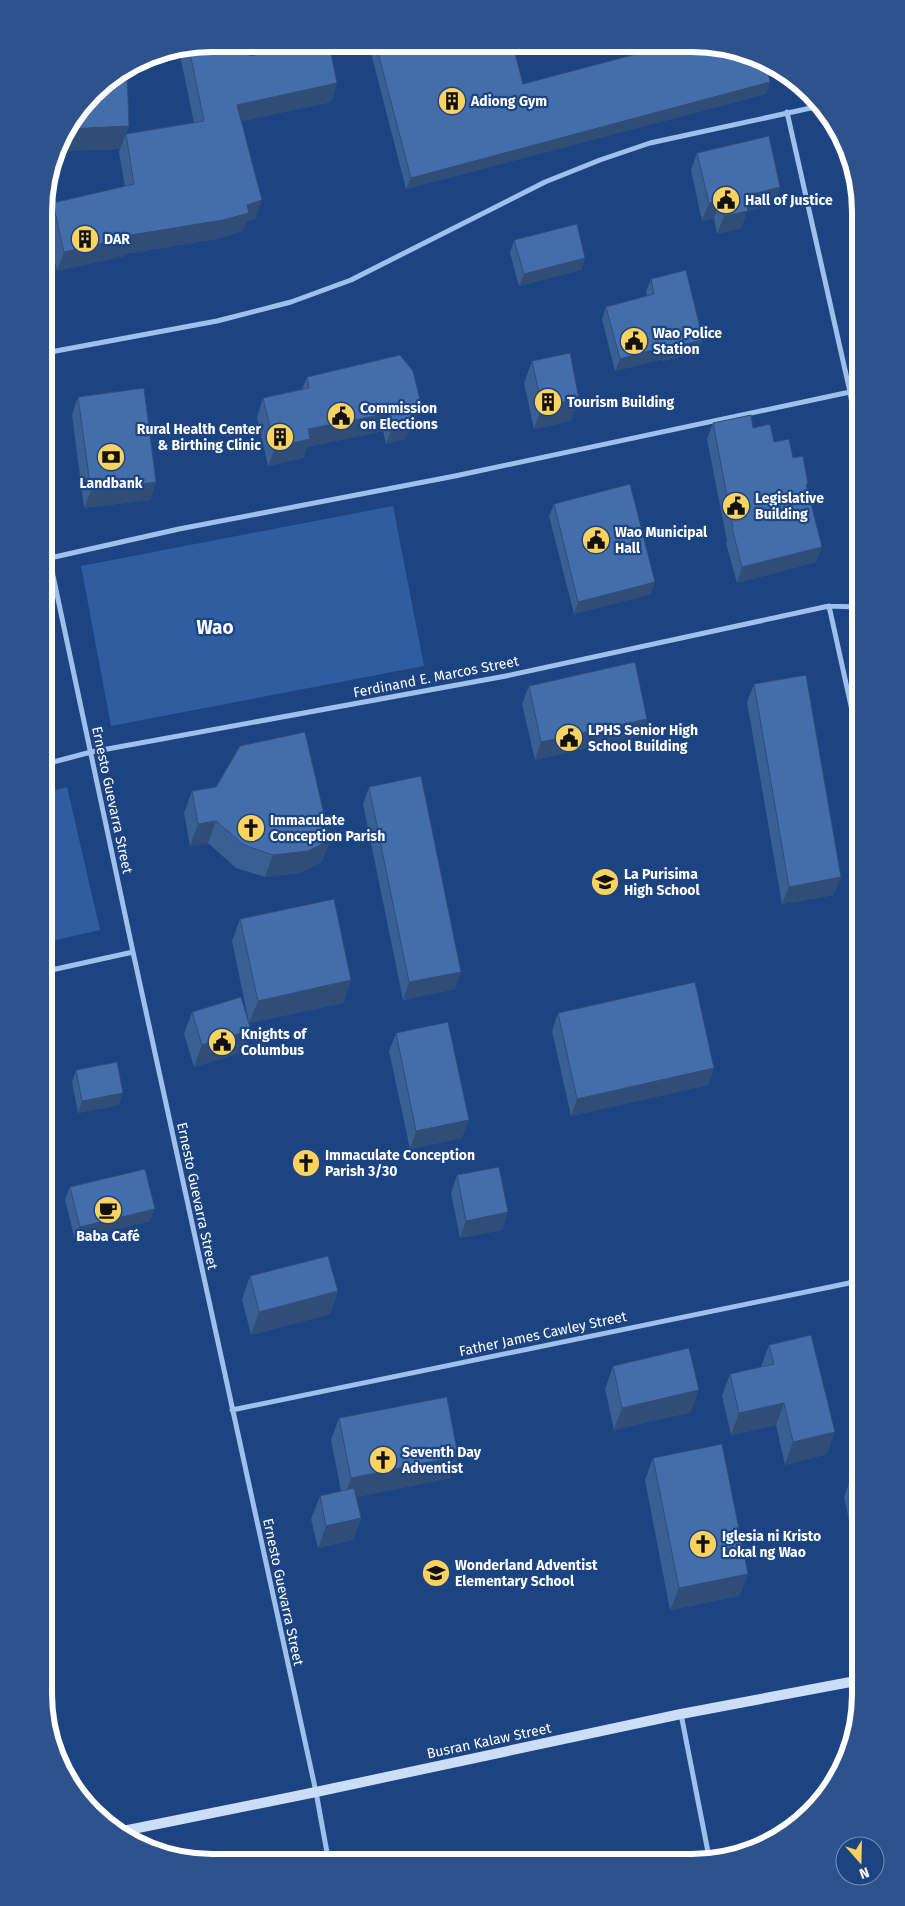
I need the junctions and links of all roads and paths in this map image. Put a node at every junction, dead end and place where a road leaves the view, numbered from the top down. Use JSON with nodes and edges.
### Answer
{"nodes":[{"id":1,"x":813,"y":107,"type":"edge"},
{"id":2,"x":787,"y":112,"type":"junction"},
{"id":3,"x":53,"y":352,"type":"edge"},
{"id":4,"x":850,"y":392,"type":"junction"},
{"id":5,"x":852,"y":404,"type":"edge"},
{"id":6,"x":53,"y":557,"type":"edge"},
{"id":7,"x":53,"y":571,"type":"edge"},
{"id":8,"x":829,"y":606,"type":"junction"},
{"id":9,"x":852,"y":607,"type":"edge"},
{"id":10,"x":852,"y":711,"type":"edge"},
{"id":11,"x":91,"y":752,"type":"junction"},
{"id":12,"x":53,"y":762,"type":"edge"},
{"id":13,"x":133,"y":952,"type":"junction"},
{"id":14,"x":52,"y":969,"type":"edge"},
{"id":15,"x":852,"y":1282,"type":"edge"},
{"id":16,"x":232,"y":1410,"type":"junction"},
{"id":17,"x":852,"y":1682,"type":"edge"},
{"id":18,"x":681,"y":1714,"type":"junction"},
{"id":19,"x":316,"y":1792,"type":"junction"},
{"id":20,"x":129,"y":1830,"type":"edge"},
{"id":21,"x":708,"y":1852,"type":"edge"},
{"id":22,"x":327,"y":1854,"type":"edge"}],
"edges":[{"from":1,"to":2,"type":"street"},
{"from":2,"to":3,"type":"street"},
{"from":2,"to":4,"type":"street"},
{"from":4,"to":5,"type":"street"},
{"from":4,"to":6,"type":"street"},
{"from":7,"to":11,"type":"street","name":"Ernesto Guevarra Street"},
{"from":8,"to":9,"type":"street","name":"Ferdinand E. Marcos Street"},
{"from":8,"to":10,"type":"street"},
{"from":8,"to":11,"type":"street","name":"Ferdinand E. Marcos Street"},
{"from":11,"to":12,"type":"street","name":"Ferdinand E. Marcos Street"},
{"from":11,"to":13,"type":"street","name":"Ernesto Guevarra Street"},
{"from":13,"to":14,"type":"street"},
{"from":13,"to":16,"type":"street","name":"Ernesto Guevarra Street"},
{"from":15,"to":16,"type":"street","name":"Father James Cawley Street"},
{"from":16,"to":19,"type":"street","name":"Ernesto Guevarra Street"},
{"from":17,"to":18,"type":"street","name":"Busran Kalaw Street"},
{"from":18,"to":19,"type":"street","name":"Busran Kalaw Street"},
{"from":18,"to":21,"type":"street"},
{"from":19,"to":20,"type":"street","name":"Busran Kalaw Street"},
{"from":19,"to":22,"type":"street","name":"Ernesto Guevarra Street"}]}
